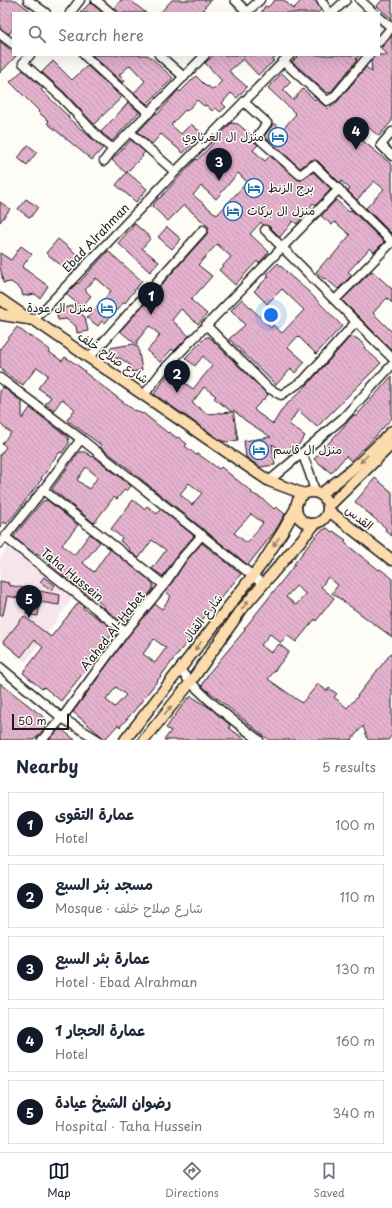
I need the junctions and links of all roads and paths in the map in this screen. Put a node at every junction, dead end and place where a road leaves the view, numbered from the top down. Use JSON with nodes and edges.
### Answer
{"nodes":[{"id":1,"x":28,"y":0,"type":"edge"},
{"id":2,"x":80,"y":0,"type":"edge"},
{"id":3,"x":96,"y":0,"type":"edge"},
{"id":4,"x":235,"y":0,"type":"edge"},
{"id":5,"x":260,"y":0,"type":"edge"},
{"id":6,"x":321,"y":0,"type":"edge"},
{"id":7,"x":346,"y":0,"type":"edge"},
{"id":8,"x":360,"y":0,"type":"edge"},
{"id":9,"x":45,"y":12,"type":"edge"},
{"id":10,"x":71,"y":12,"type":"edge"},
{"id":11,"x":109,"y":12,"type":"edge"},
{"id":12,"x":246,"y":12,"type":"edge"},
{"id":13,"x":248,"y":12,"type":"edge"},
{"id":14,"x":329,"y":12,"type":"edge"},
{"id":15,"x":331,"y":12,"type":"edge"},
{"id":16,"x":373,"y":12,"type":"edge"},
{"id":17,"x":380,"y":18,"type":"edge"},
{"id":18,"x":392,"y":28,"type":"edge"},
{"id":19,"x":0,"y":34,"type":"edge"},
{"id":20,"x":380,"y":41,"type":"edge"},
{"id":21,"x":12,"y":43,"type":"edge"},
{"id":22,"x":28,"y":56,"type":"edge"},
{"id":23,"x":85,"y":56,"type":"edge"},
{"id":24,"x":160,"y":56,"type":"edge"},
{"id":25,"x":205,"y":56,"type":"edge"},
{"id":26,"x":289,"y":56,"type":"edge"},
{"id":27,"x":368,"y":56,"type":"edge"},
{"id":28,"x":283,"y":61,"type":"junction"},
{"id":29,"x":184,"y":77,"type":"junction"},
{"id":30,"x":244,"y":102,"type":"junction"},
{"id":31,"x":149,"y":113,"type":"junction"},
{"id":32,"x":130,"y":132,"type":"junction"},
{"id":33,"x":392,"y":132,"type":"edge"},
{"id":34,"x":113,"y":149,"type":"junction"},
{"id":35,"x":392,"y":156,"type":"edge"},
{"id":36,"x":104,"y":161,"type":"dead end"},
{"id":37,"x":175,"y":172,"type":"junction"},
{"id":38,"x":339,"y":189,"type":"junction"},
{"id":39,"x":203,"y":230,"type":"dead end"},
{"id":40,"x":265,"y":230,"type":"dead end"},
{"id":41,"x":392,"y":242,"type":"edge"},
{"id":42,"x":282,"y":247,"type":"junction"},
{"id":43,"x":0,"y":299,"type":"edge"},
{"id":44,"x":335,"y":300,"type":"junction"},
{"id":45,"x":0,"y":312,"type":"edge"},
{"id":46,"x":31,"y":319,"type":"junction"},
{"id":47,"x":356,"y":322,"type":"junction"},
{"id":48,"x":206,"y":325,"type":"junction"},
{"id":49,"x":89,"y":358,"type":"junction"},
{"id":50,"x":392,"y":358,"type":"edge"},
{"id":51,"x":392,"y":365,"type":"edge"},
{"id":52,"x":0,"y":378,"type":"edge"},
{"id":53,"x":144,"y":396,"type":"junction"},
{"id":54,"x":392,"y":431,"type":"edge"},
{"id":55,"x":81,"y":439,"type":"junction"},
{"id":56,"x":392,"y":444,"type":"edge"},
{"id":57,"x":302,"y":453,"type":"junction"},
{"id":58,"x":269,"y":481,"type":"junction"},
{"id":59,"x":43,"y":490,"type":"junction"},
{"id":60,"x":317,"y":493,"type":"junction"},
{"id":61,"x":304,"y":494,"type":"junction"},
{"id":62,"x":296,"y":508,"type":"junction"},
{"id":63,"x":329,"y":509,"type":"junction"},
{"id":64,"x":314,"y":525,"type":"junction"},
{"id":65,"x":202,"y":535,"type":"junction"},
{"id":66,"x":3,"y":540,"type":"edge"},
{"id":67,"x":392,"y":560,"type":"edge"},
{"id":68,"x":253,"y":576,"type":"junction"},
{"id":69,"x":263,"y":584,"type":"junction"},
{"id":70,"x":164,"y":585,"type":"junction"},
{"id":71,"x":125,"y":632,"type":"junction"},
{"id":72,"x":0,"y":667,"type":"edge"},
{"id":73,"x":180,"y":670,"type":"junction"},
{"id":74,"x":190,"y":683,"type":"junction"},
{"id":75,"x":62,"y":718,"type":"junction"},
{"id":76,"x":42,"y":740,"type":"edge"},
{"id":77,"x":98,"y":740,"type":"edge"},
{"id":78,"x":125,"y":740,"type":"edge"},
{"id":79,"x":144,"y":740,"type":"edge"},
{"id":80,"x":259,"y":740,"type":"edge"}],
"edges":[{"from":1,"to":9,"type":"street"},
{"from":2,"to":10,"type":"street"},
{"from":3,"to":11,"type":"street"},
{"from":4,"to":12,"type":"street"},
{"from":5,"to":13,"type":"street"},
{"from":6,"to":14,"type":"street"},
{"from":7,"to":15,"type":"street"},
{"from":8,"to":16,"type":"street"},
{"from":17,"to":18,"type":"street"},
{"from":18,"to":20,"type":"street"},
{"from":19,"to":21,"type":"street"},
{"from":22,"to":34,"type":"street"},
{"from":23,"to":31,"type":"street"},
{"from":24,"to":29,"type":"street"},
{"from":25,"to":29,"type":"street"},
{"from":26,"to":28,"type":"street","name":"Ebad Alrahman"},
{"from":27,"to":28,"type":"street"},
{"from":28,"to":30,"type":"street","name":"Ebad Alrahman"},
{"from":29,"to":31,"type":"street"},
{"from":30,"to":37,"type":"street","name":"Ebad Alrahman"},
{"from":30,"to":38,"type":"street"},
{"from":31,"to":32,"type":"street"},
{"from":32,"to":34,"type":"street"},
{"from":32,"to":37,"type":"street"},
{"from":33,"to":35,"type":"street"},
{"from":34,"to":36,"type":"street"},
{"from":37,"to":46,"type":"street","name":"Ebad Alrahman"},
{"from":38,"to":41,"type":"street"},
{"from":38,"to":42,"type":"street"},
{"from":39,"to":49,"type":"street"},
{"from":40,"to":42,"type":"street"},
{"from":41,"to":44,"type":"street"},
{"from":42,"to":44,"type":"street"},
{"from":42,"to":48,"type":"street"},
{"from":43,"to":46,"type":"main road","name":"شارع صلاح خلف"},
{"from":44,"to":47,"type":"street"},
{"from":45,"to":46,"type":"main road","name":"شارع صلاح خلف"},
{"from":46,"to":49,"type":"main road","name":"شارع صلاح خلف"},
{"from":47,"to":48,"type":"street"},
{"from":47,"to":50,"type":"street"},
{"from":48,"to":53,"type":"street"},
{"from":49,"to":53,"type":"main road","name":"شارع صلاح خلف"},
{"from":51,"to":57,"type":"street"},
{"from":52,"to":55,"type":"street"},
{"from":53,"to":58,"type":"main road","name":"شارع صلاح خلف"},
{"from":54,"to":60,"type":"main road","one_way":true},
{"from":55,"to":59,"type":"street"},
{"from":55,"to":65,"type":"street"},
{"from":56,"to":63,"type":"main road"},
{"from":57,"to":58,"type":"street"},
{"from":57,"to":60,"type":"street"},
{"from":58,"to":61,"type":"main road","name":"شارع صلاح خلف"},
{"from":59,"to":66,"type":"street"},
{"from":59,"to":70,"type":"street"},
{"from":60,"to":61,"type":"main road"},
{"from":60,"to":63,"type":"main road"},
{"from":61,"to":62,"type":"main road"},
{"from":62,"to":64,"type":"main road"},
{"from":62,"to":68,"type":"main road","name":"شارع القنال","one_way":true},
{"from":63,"to":64,"type":"main road"},
{"from":63,"to":67,"type":"main road","name":"القدس"},
{"from":64,"to":69,"type":"main road"},
{"from":65,"to":68,"type":"street"},
{"from":65,"to":70,"type":"street","name":"A'ahed Al-Habet"},
{"from":66,"to":71,"type":"street","name":"Taha Hussein"},
{"from":68,"to":69,"type":"street"},
{"from":68,"to":73,"type":"main road","name":"شارع القنال","one_way":true},
{"from":74,"to":69,"type":"main road","one_way":true},
{"from":70,"to":71,"type":"street","name":"A'ahed Al-Habet"},
{"from":71,"to":75,"type":"street","name":"A'ahed Al-Habet"},
{"from":72,"to":75,"type":"street"},
{"from":73,"to":74,"type":"street"},
{"from":73,"to":78,"type":"main road","name":"شارع القنال"},
{"from":79,"to":74,"type":"main road","one_way":true},
{"from":74,"to":80,"type":"street"},
{"from":75,"to":76,"type":"street","name":"A'ahed Al-Habet"},
{"from":75,"to":77,"type":"street"}]}
